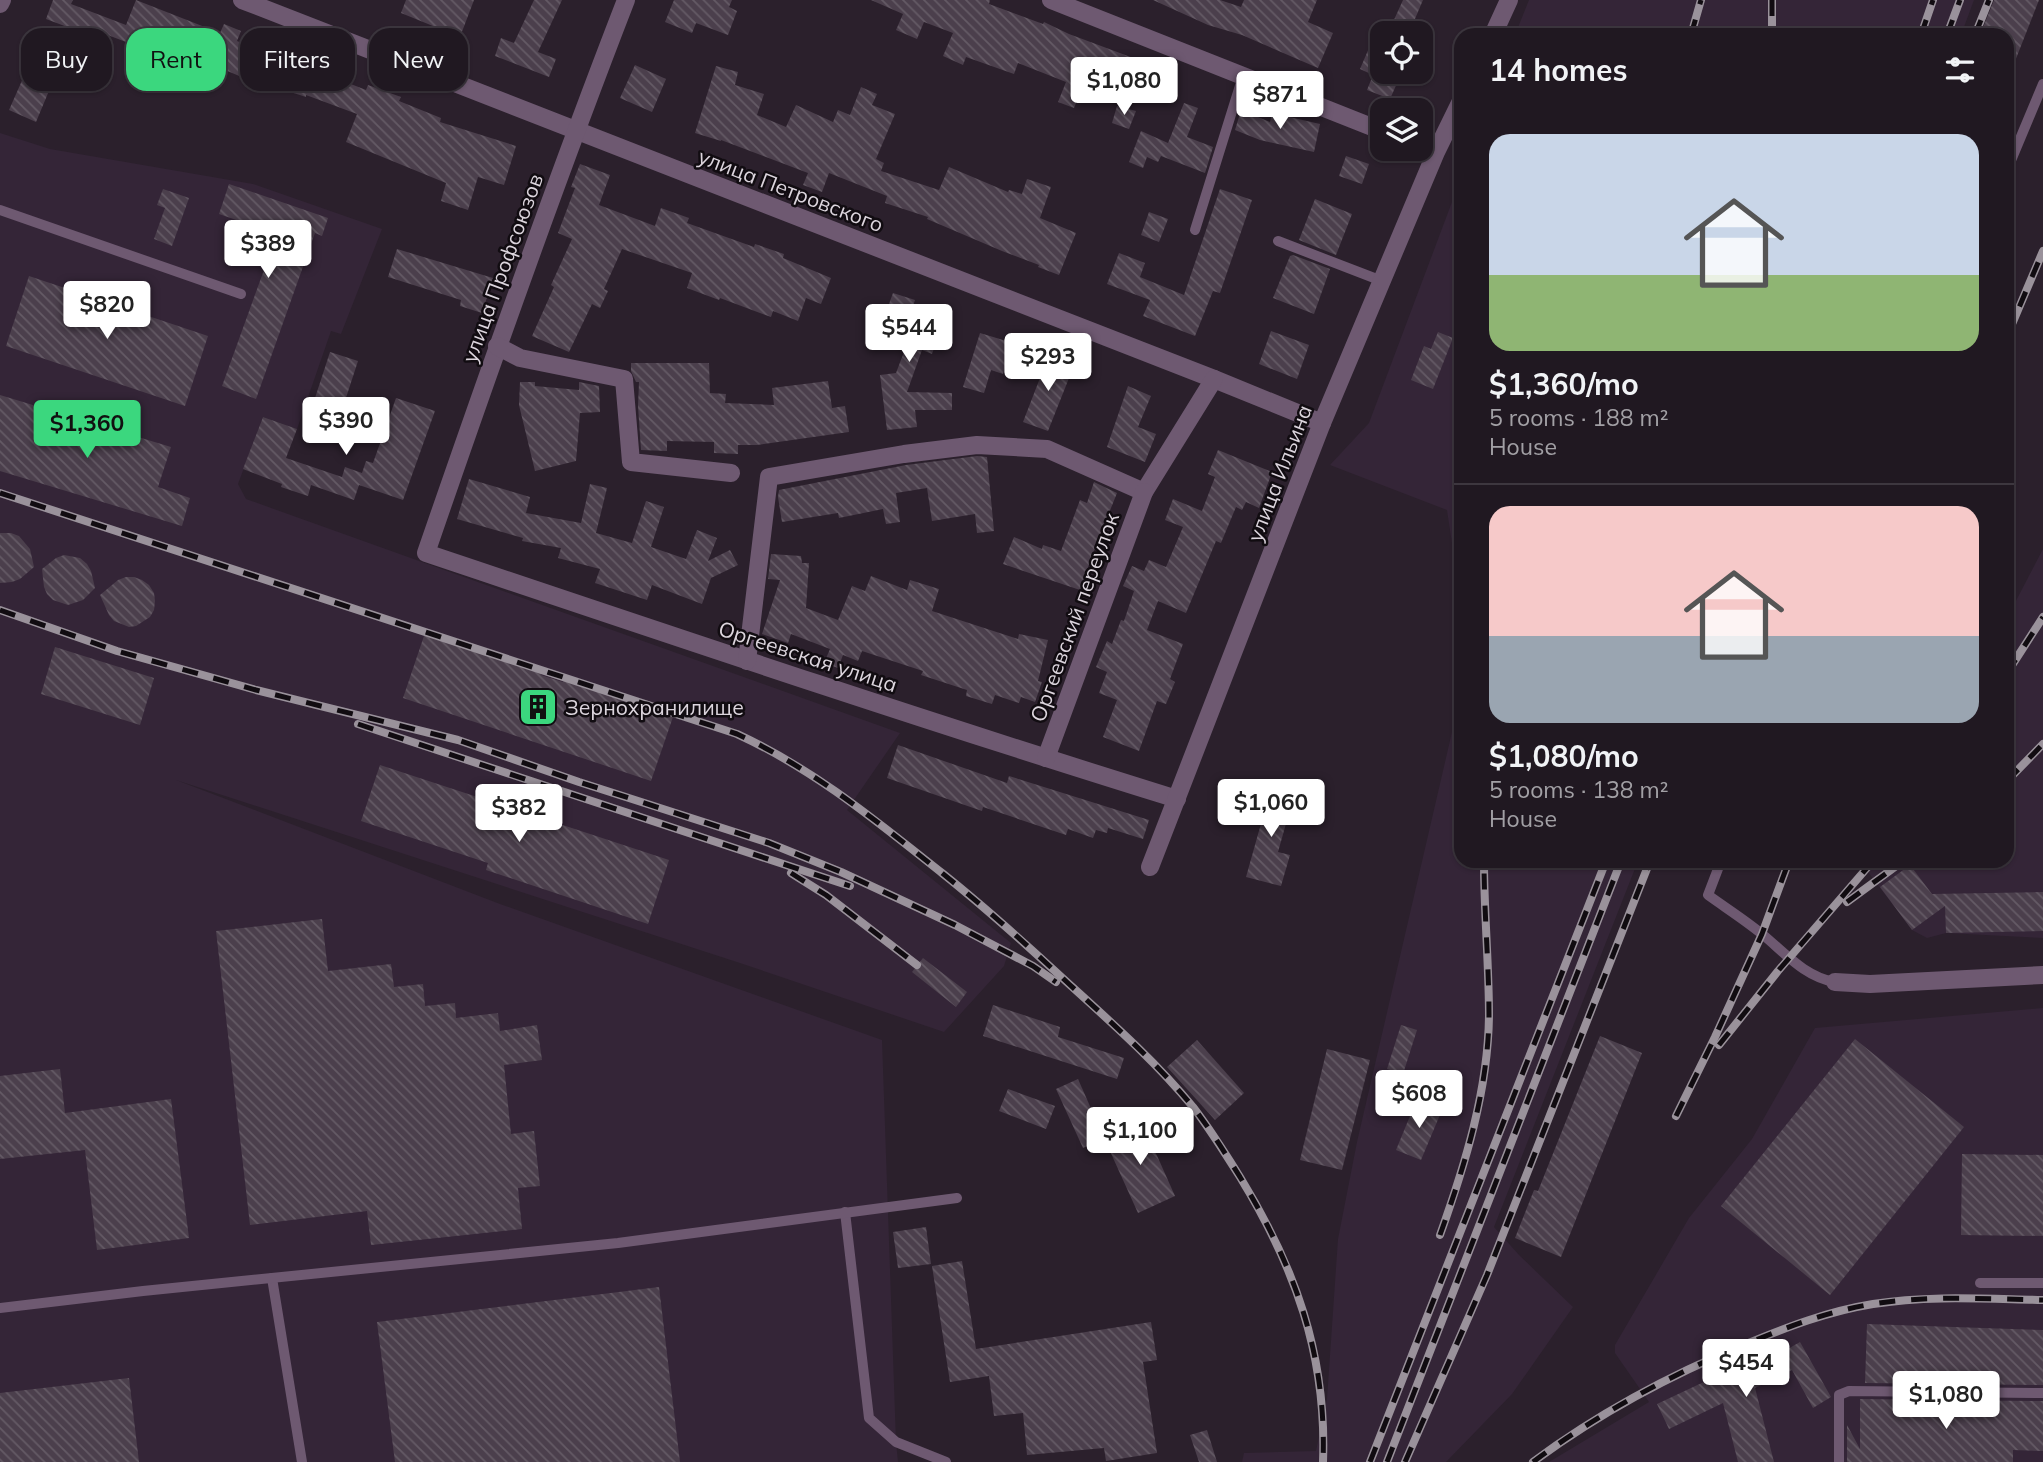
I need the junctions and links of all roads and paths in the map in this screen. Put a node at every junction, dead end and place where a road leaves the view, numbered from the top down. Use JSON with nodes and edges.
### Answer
{"nodes":[{"id":1,"x":242,"y":0,"type":"edge"},
{"id":2,"x":626,"y":0,"type":"edge"},
{"id":3,"x":1051,"y":0,"type":"edge"},
{"id":4,"x":1509,"y":0,"type":"edge"},
{"id":5,"x":1496,"y":28,"type":"edge"},
{"id":6,"x":1243,"y":76,"type":"junction"},
{"id":7,"x":2043,"y":84,"type":"edge"},
{"id":8,"x":1454,"y":112,"type":"edge"},
{"id":9,"x":1370,"y":126,"type":"edge"},
{"id":10,"x":576,"y":130,"type":"junction"},
{"id":11,"x":1433,"y":143,"type":"edge"},
{"id":12,"x":2014,"y":153,"type":"edge"},
{"id":13,"x":1425,"y":161,"type":"edge"},
{"id":14,"x":0,"y":210,"type":"edge"},
{"id":15,"x":1195,"y":230,"type":"dead end"},
{"id":16,"x":1278,"y":241,"type":"dead end"},
{"id":17,"x":1382,"y":281,"type":"junction"},
{"id":18,"x":241,"y":294,"type":"dead end"},
{"id":19,"x":497,"y":346,"type":"junction"},
{"id":20,"x":1214,"y":379,"type":"junction"},
{"id":21,"x":1322,"y":423,"type":"junction"},
{"id":22,"x":731,"y":473,"type":"dead end"},
{"id":23,"x":1144,"y":492,"type":"junction"},
{"id":24,"x":426,"y":553,"type":"joint"},
{"id":25,"x":747,"y":661,"type":"junction"},
{"id":26,"x":1046,"y":758,"type":"junction"},
{"id":27,"x":1177,"y":799,"type":"junction"},
{"id":28,"x":1150,"y":867,"type":"dead end"},
{"id":29,"x":1718,"y":868,"type":"edge"},
{"id":30,"x":2043,"y":975,"type":"edge"},
{"id":31,"x":1835,"y":982,"type":"joint"},
{"id":32,"x":957,"y":1198,"type":"dead end"},
{"id":33,"x":845,"y":1212,"type":"junction"},
{"id":34,"x":272,"y":1278,"type":"junction"},
{"id":35,"x":1980,"y":1283,"type":"dead end"},
{"id":36,"x":2043,"y":1283,"type":"edge"},
{"id":37,"x":0,"y":1308,"type":"edge"},
{"id":38,"x":2043,"y":1393,"type":"edge"},
{"id":39,"x":302,"y":1462,"type":"edge"},
{"id":40,"x":946,"y":1462,"type":"edge"},
{"id":41,"x":1839,"y":1462,"type":"edge"}],
"edges":[{"from":1,"to":10,"type":"street","name":"улица Петровского"},
{"from":2,"to":10,"type":"street","name":"улица Профсоюзов"},
{"from":3,"to":6,"type":"street"},
{"from":4,"to":5,"type":"street"},
{"from":6,"to":9,"type":"street"},
{"from":6,"to":15,"type":"lane"},
{"from":7,"to":12,"type":"lane"},
{"from":8,"to":11,"type":"street","name":"улица Ильина"},
{"from":10,"to":19,"type":"street","name":"улица Профсоюзов"},
{"from":10,"to":20,"type":"street","name":"улица Петровского"},
{"from":13,"to":17,"type":"street","name":"улица Ильина"},
{"from":14,"to":18,"type":"lane"},
{"from":16,"to":17,"type":"lane"},
{"from":17,"to":21,"type":"street","name":"улица Ильина"},
{"from":19,"to":22,"type":"street"},
{"from":19,"to":24,"type":"street","name":"улица Профсоюзов"},
{"from":20,"to":21,"type":"street","name":"улица Петровского"},
{"from":20,"to":23,"type":"street","name":"Оргеевский переулок"},
{"from":21,"to":27,"type":"street","name":"улица Ильина"},
{"from":23,"to":25,"type":"street"},
{"from":23,"to":26,"type":"street","name":"Оргеевский переулок"},
{"from":24,"to":25,"type":"street","name":"Оргеевская улица"},
{"from":25,"to":26,"type":"street","name":"Оргеевская улица"},
{"from":26,"to":27,"type":"street","name":"Оргеевская улица"},
{"from":27,"to":28,"type":"street","name":"улица Ильина"},
{"from":29,"to":31,"type":"lane"},
{"from":30,"to":31,"type":"street"},
{"from":32,"to":33,"type":"lane"},
{"from":33,"to":34,"type":"lane"},
{"from":33,"to":40,"type":"lane"},
{"from":34,"to":37,"type":"lane"},
{"from":34,"to":39,"type":"lane"},
{"from":35,"to":36,"type":"lane"},
{"from":38,"to":41,"type":"lane"}]}
